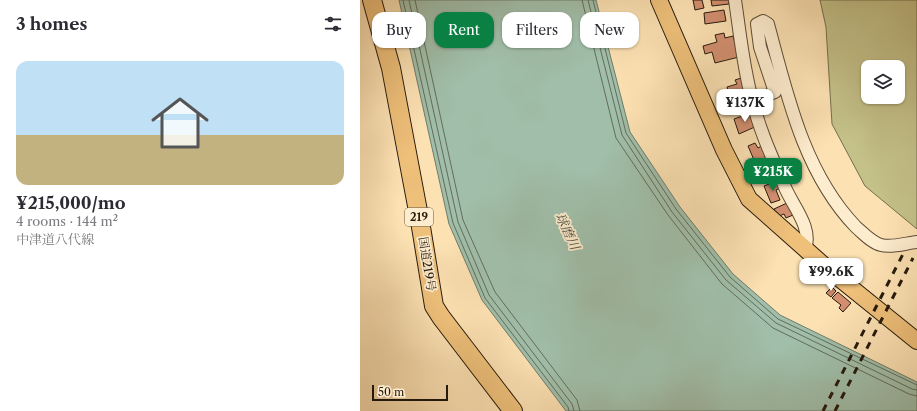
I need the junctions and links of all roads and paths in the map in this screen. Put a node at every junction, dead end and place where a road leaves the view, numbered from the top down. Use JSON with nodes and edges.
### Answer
{"nodes":[{"id":1,"x":372,"y":0,"type":"edge"},
{"id":2,"x":659,"y":0,"type":"edge"},
{"id":3,"x":735,"y":0,"type":"edge"},
{"id":4,"x":770,"y":94,"type":"dead end"},
{"id":5,"x":917,"y":242,"type":"edge"},
{"id":6,"x":805,"y":250,"type":"junction"},
{"id":7,"x":917,"y":340,"type":"edge"},
{"id":8,"x":513,"y":411,"type":"edge"}],
"edges":[{"from":1,"to":8,"type":"highway","name":"国道219号","number":"219"},
{"from":2,"to":6,"type":"main road"},
{"from":3,"to":6,"type":"street"},
{"from":4,"to":5,"type":"street"},
{"from":6,"to":7,"type":"main road"}]}
